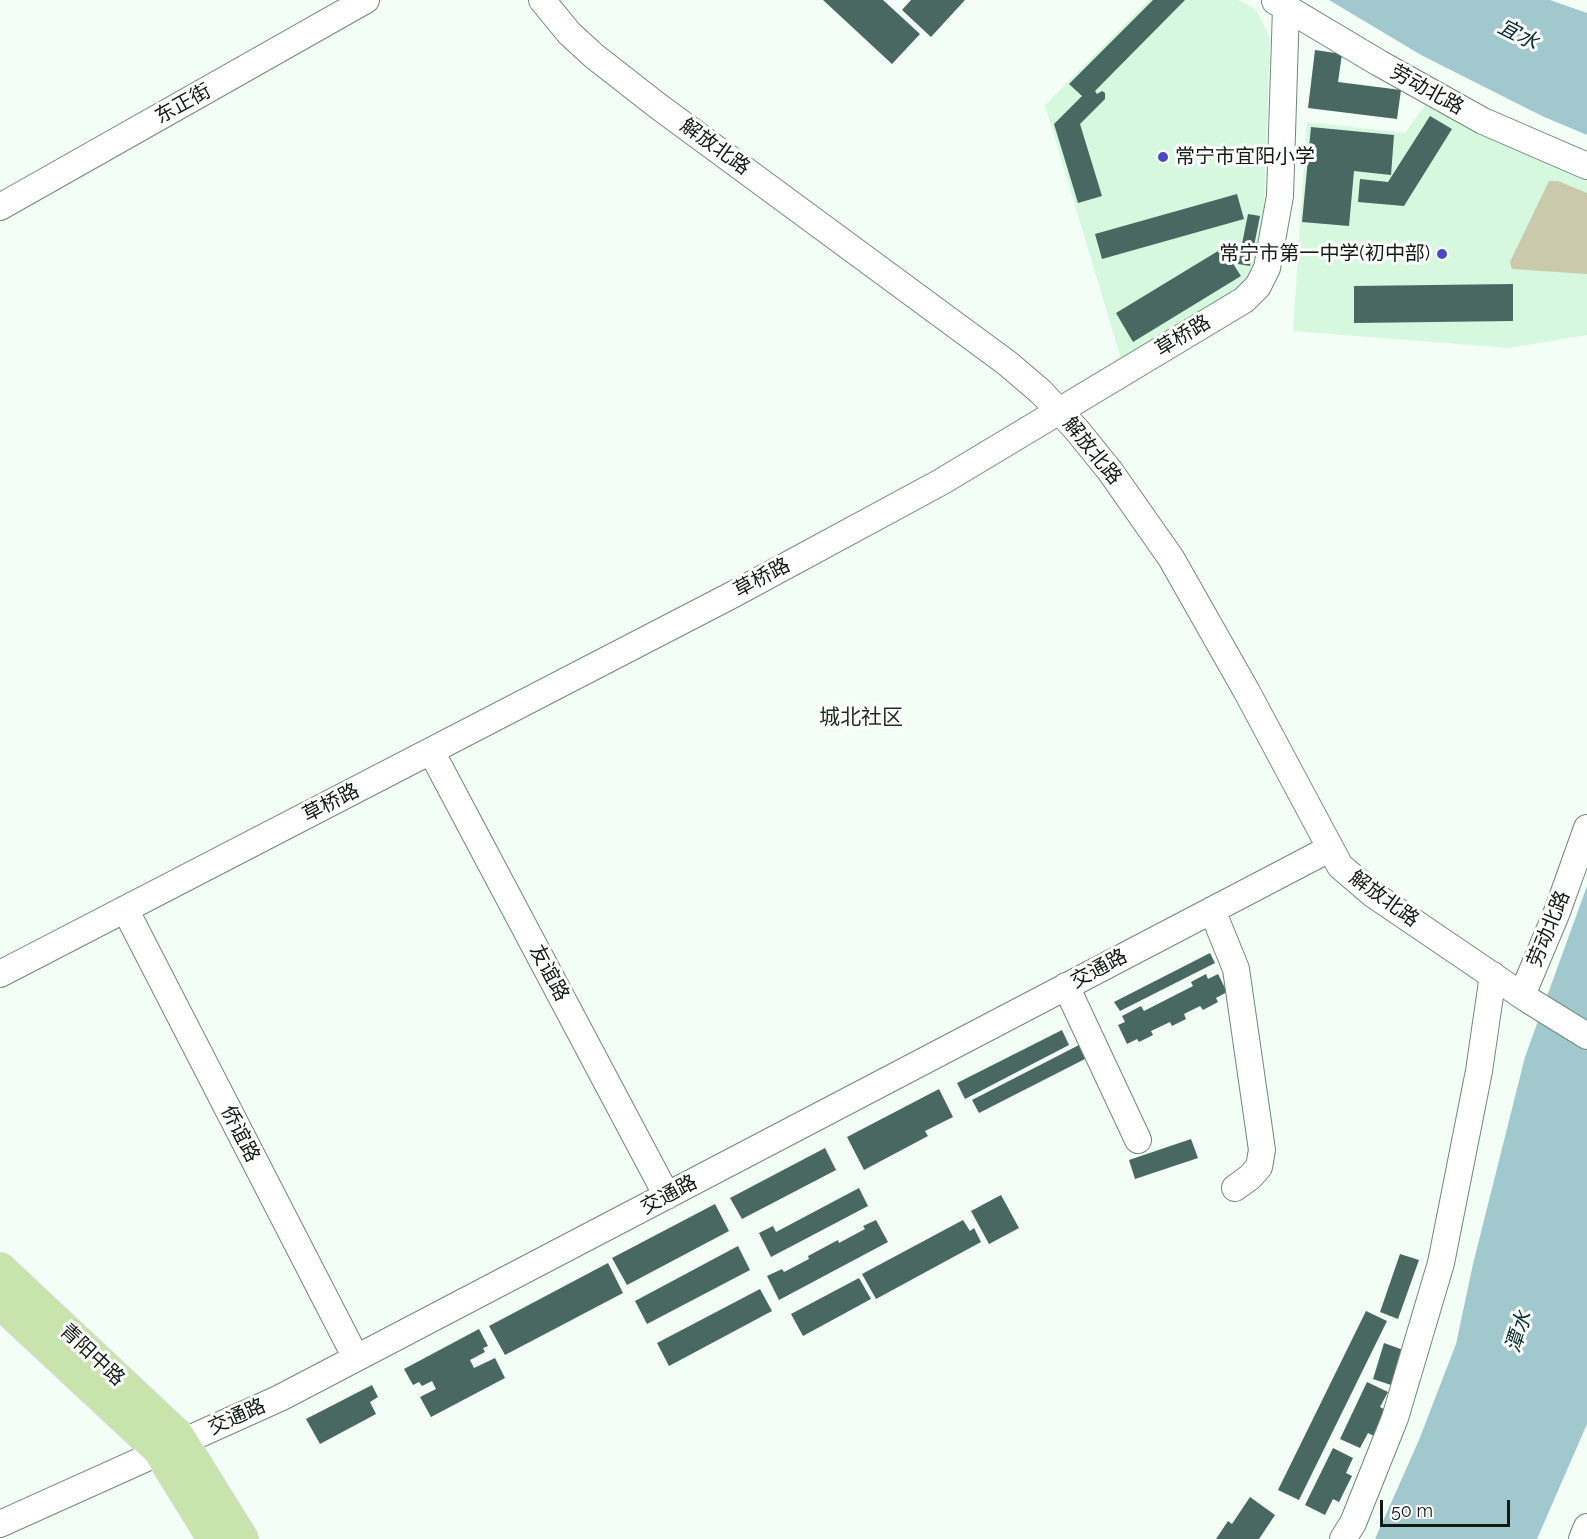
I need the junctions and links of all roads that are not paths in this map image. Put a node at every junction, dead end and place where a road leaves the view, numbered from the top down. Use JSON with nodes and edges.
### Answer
{"nodes":[{"id":1,"x":366,"y":0,"type":"edge"},
{"id":2,"x":542,"y":0,"type":"edge"},
{"id":3,"x":1279,"y":4,"type":"edge"},
{"id":4,"x":1587,"y":166,"type":"edge"},
{"id":5,"x":0,"y":207,"type":"edge"},
{"id":6,"x":1059,"y":411,"type":"junction"},
{"id":7,"x":431,"y":751,"type":"junction"},
{"id":8,"x":1587,"y":828,"type":"edge"},
{"id":9,"x":1329,"y":849,"type":"junction"},
{"id":10,"x":125,"y":909,"type":"junction"},
{"id":11,"x":1212,"y":910,"type":"junction"},
{"id":12,"x":0,"y":974,"type":"edge"},
{"id":13,"x":1493,"y":975,"type":"junction"},
{"id":14,"x":1066,"y":986,"type":"junction"},
{"id":15,"x":1524,"y":997,"type":"junction"},
{"id":16,"x":1587,"y":1036,"type":"edge"},
{"id":17,"x":1138,"y":1140,"type":"dead end"},
{"id":18,"x":1235,"y":1188,"type":"dead end"},
{"id":19,"x":667,"y":1196,"type":"junction"},
{"id":20,"x":0,"y":1269,"type":"edge"},
{"id":21,"x":0,"y":1302,"type":"edge"},
{"id":22,"x":356,"y":1358,"type":"junction"},
{"id":23,"x":167,"y":1448,"type":"junction"},
{"id":24,"x":0,"y":1524,"type":"edge"},
{"id":25,"x":1587,"y":1527,"type":"edge"},
{"id":26,"x":214,"y":1539,"type":"edge"},
{"id":27,"x":242,"y":1539,"type":"edge"},
{"id":28,"x":1343,"y":1539,"type":"edge"},
{"id":29,"x":1582,"y":1539,"type":"edge"}],
"edges":[{"from":1,"to":5,"type":"street","name":"东正街"},
{"from":2,"to":6,"type":"street","name":"解放北路"},
{"from":3,"to":4,"type":"street","name":"劳动北路"},
{"from":3,"to":6,"type":"street","name":"草桥路"},
{"from":6,"to":7,"type":"street","name":"草桥路"},
{"from":6,"to":9,"type":"street","name":"解放北路"},
{"from":7,"to":10,"type":"street","name":"草桥路"},
{"from":7,"to":19,"type":"street","name":"友谊路"},
{"from":8,"to":15,"type":"street","name":"劳动北路"},
{"from":9,"to":11,"type":"street","name":"交通路"},
{"from":9,"to":13,"type":"street","name":"解放北路"},
{"from":10,"to":12,"type":"street","name":"草桥路"},
{"from":10,"to":22,"type":"street","name":"侨谊路"},
{"from":11,"to":14,"type":"street","name":"交通路"},
{"from":11,"to":18,"type":"street"},
{"from":13,"to":15,"type":"street","name":"解放北路"},
{"from":13,"to":28,"type":"street"},
{"from":14,"to":17,"type":"street"},
{"from":14,"to":19,"type":"street","name":"交通路"},
{"from":15,"to":16,"type":"street","name":"解放北路"},
{"from":19,"to":22,"type":"street","name":"交通路"},
{"from":20,"to":23,"type":"main road","name":"青阳中路"},
{"from":21,"to":23,"type":"main road","name":"青阳中路"},
{"from":22,"to":23,"type":"street","name":"交通路"},
{"from":23,"to":24,"type":"street","name":"交通路"},
{"from":23,"to":26,"type":"main road"},
{"from":23,"to":27,"type":"main road"},
{"from":25,"to":29,"type":"street"}]}
